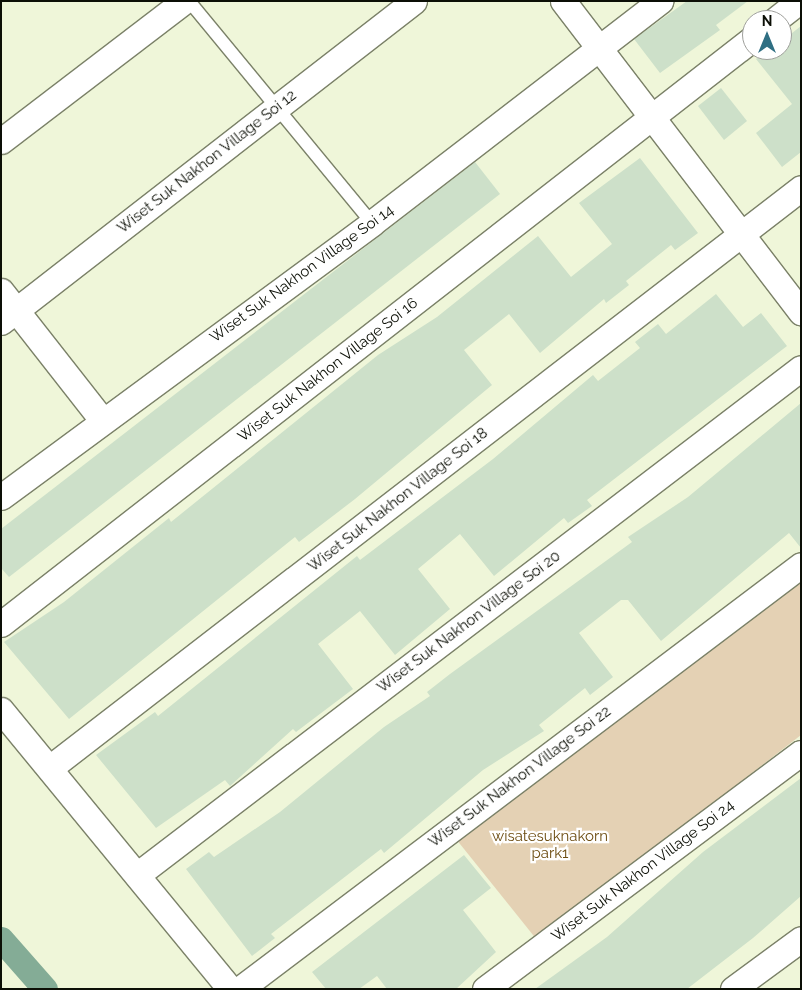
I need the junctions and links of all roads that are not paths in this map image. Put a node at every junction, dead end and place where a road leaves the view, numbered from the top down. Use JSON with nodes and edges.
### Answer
{"nodes":[{"id":1,"x":184,"y":1,"type":"edge"},
{"id":2,"x":189,"y":1,"type":"edge"},
{"id":3,"x":414,"y":1,"type":"edge"},
{"id":4,"x":564,"y":1,"type":"edge"},
{"id":5,"x":660,"y":1,"type":"edge"},
{"id":6,"x":799,"y":1,"type":"edge"},
{"id":7,"x":788,"y":10,"type":"edge"},
{"id":8,"x":742,"y":47,"type":"edge"},
{"id":9,"x":602,"y":49,"type":"junction"},
{"id":10,"x":276,"y":108,"type":"junction"},
{"id":11,"x":654,"y":117,"type":"junction"},
{"id":12,"x":1,"y":141,"type":"edge"},
{"id":13,"x":801,"y":188,"type":"edge"},
{"id":14,"x":372,"y":223,"type":"junction"},
{"id":15,"x":744,"y":234,"type":"junction"},
{"id":16,"x":1,"y":291,"type":"edge"},
{"id":17,"x":801,"y":312,"type":"edge"},
{"id":18,"x":9,"y":317,"type":"edge"},
{"id":19,"x":801,"y":368,"type":"edge"},
{"id":20,"x":102,"y":420,"type":"junction"},
{"id":21,"x":1,"y":497,"type":"edge"},
{"id":22,"x":801,"y":565,"type":"edge"},
{"id":23,"x":1,"y":624,"type":"edge"},
{"id":24,"x":1,"y":710,"type":"edge"},
{"id":25,"x":801,"y":753,"type":"edge"},
{"id":26,"x":51,"y":767,"type":"junction"},
{"id":27,"x":138,"y":875,"type":"junction"},
{"id":28,"x":801,"y":939,"type":"edge"},
{"id":29,"x":230,"y":989,"type":"edge"},
{"id":30,"x":240,"y":989,"type":"edge"},
{"id":31,"x":485,"y":989,"type":"edge"},
{"id":32,"x":733,"y":989,"type":"edge"}],
"edges":[{"from":1,"to":12,"type":"street"},
{"from":2,"to":10,"type":"lane"},
{"from":3,"to":10,"type":"street","name":"Wiset Suk Nakhon Village Soi 12"},
{"from":4,"to":9,"type":"street"},
{"from":5,"to":9,"type":"street","name":"Wiset Suk Nakhon Village Soi 14"},
{"from":6,"to":7,"type":"street"},
{"from":8,"to":11,"type":"street","name":"Wiset Suk Nakhon Village Soi 16"},
{"from":9,"to":11,"type":"street"},
{"from":9,"to":14,"type":"street","name":"Wiset Suk Nakhon Village Soi 14"},
{"from":10,"to":14,"type":"lane"},
{"from":10,"to":18,"type":"street","name":"Wiset Suk Nakhon Village Soi 12"},
{"from":11,"to":15,"type":"street"},
{"from":11,"to":23,"type":"street","name":"Wiset Suk Nakhon Village Soi 16"},
{"from":13,"to":15,"type":"street","name":"Wiset Suk Nakhon Village Soi 18"},
{"from":14,"to":20,"type":"street","name":"Wiset Suk Nakhon Village Soi 14"},
{"from":15,"to":17,"type":"street"},
{"from":15,"to":26,"type":"street","name":"Wiset Suk Nakhon Village Soi 18"},
{"from":16,"to":18,"type":"street"},
{"from":18,"to":20,"type":"street"},
{"from":19,"to":27,"type":"street","name":"Wiset Suk Nakhon Village Soi 20"},
{"from":20,"to":21,"type":"street","name":"Wiset Suk Nakhon Village Soi 14"},
{"from":22,"to":30,"type":"street","name":"Wiset Suk Nakhon Village Soi 22"},
{"from":24,"to":26,"type":"street"},
{"from":25,"to":31,"type":"street","name":"Wiset Suk Nakhon Village Soi 24"},
{"from":26,"to":27,"type":"street"},
{"from":27,"to":29,"type":"street"},
{"from":28,"to":32,"type":"street"}]}
